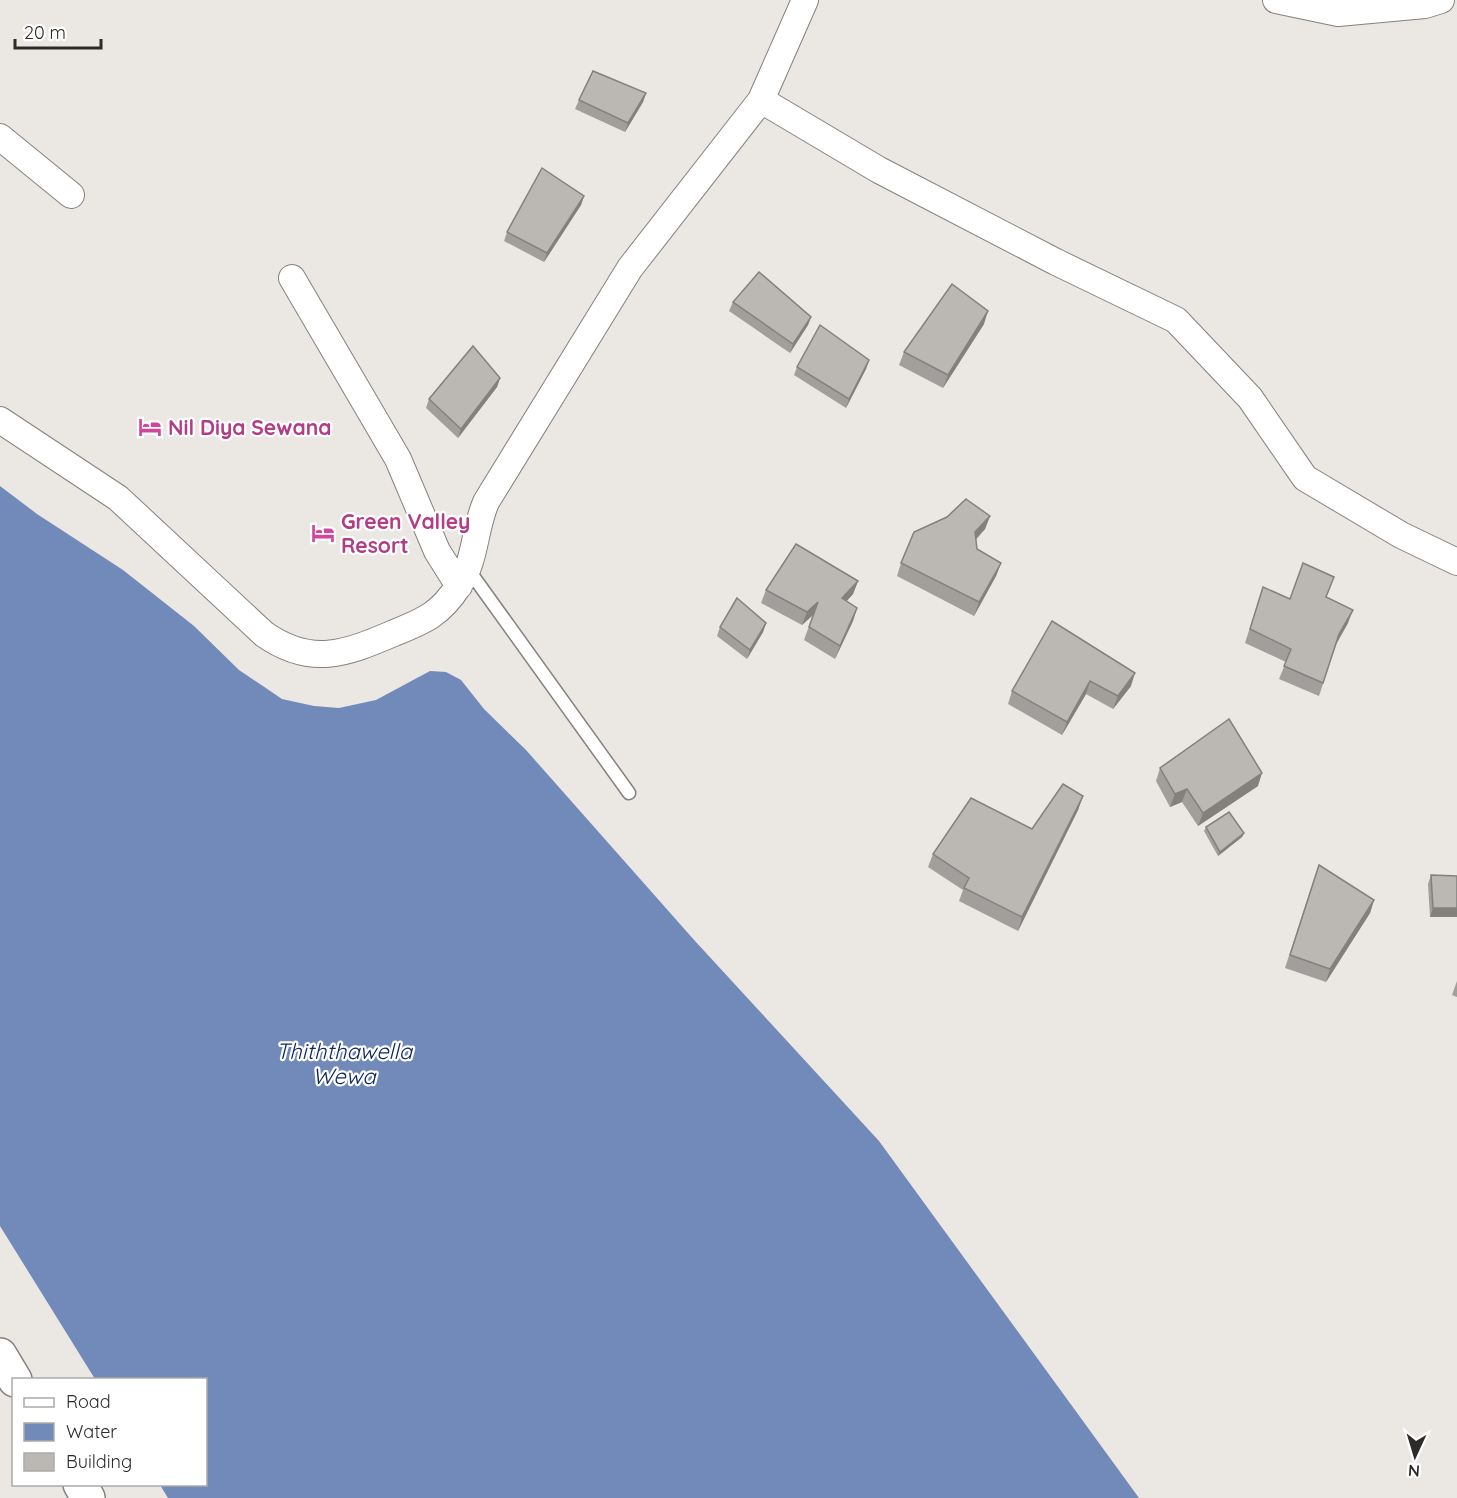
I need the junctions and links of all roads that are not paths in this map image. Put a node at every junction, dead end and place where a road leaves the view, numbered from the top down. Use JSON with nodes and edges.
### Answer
{"nodes":[{"id":1,"x":805,"y":0,"type":"edge"},
{"id":2,"x":1276,"y":0,"type":"edge"},
{"id":3,"x":1441,"y":0,"type":"edge"},
{"id":4,"x":761,"y":100,"type":"junction"},
{"id":5,"x":0,"y":137,"type":"edge"},
{"id":6,"x":71,"y":195,"type":"dead end"},
{"id":7,"x":292,"y":278,"type":"dead end"},
{"id":8,"x":0,"y":420,"type":"edge"},
{"id":9,"x":1457,"y":562,"type":"edge"},
{"id":10,"x":464,"y":578,"type":"junction"},
{"id":11,"x":629,"y":793,"type":"dead end"},
{"id":12,"x":0,"y":1356,"type":"edge"},
{"id":13,"x":14,"y":1378,"type":"edge"}],
"edges":[{"from":1,"to":4,"type":"street"},
{"from":2,"to":3,"type":"street"},
{"from":4,"to":9,"type":"street"},
{"from":4,"to":10,"type":"street"},
{"from":5,"to":6,"type":"street"},
{"from":7,"to":10,"type":"street"},
{"from":8,"to":10,"type":"street"},
{"from":10,"to":11,"type":"lane"},
{"from":12,"to":13,"type":"highway"}]}
